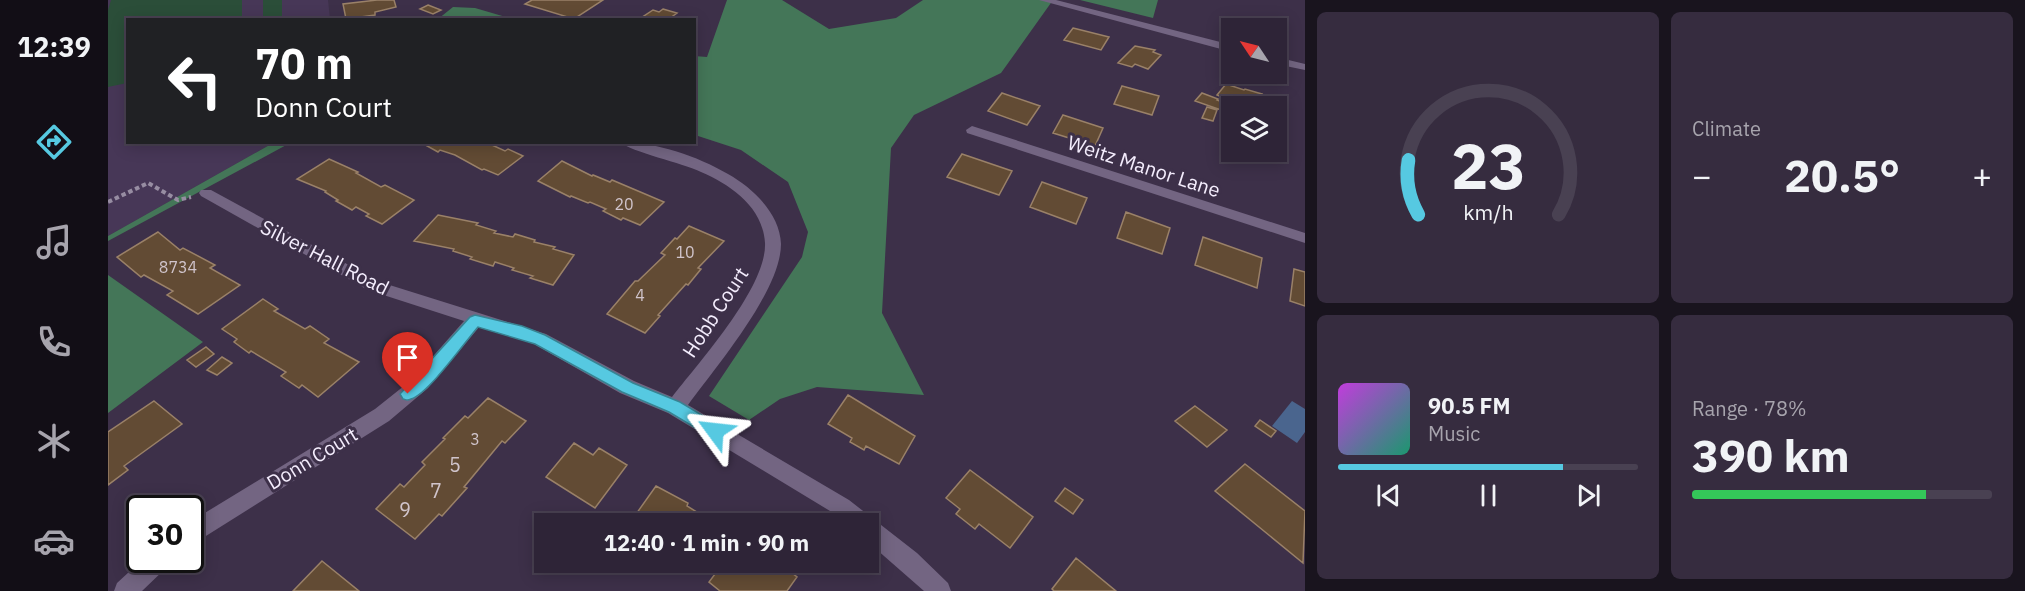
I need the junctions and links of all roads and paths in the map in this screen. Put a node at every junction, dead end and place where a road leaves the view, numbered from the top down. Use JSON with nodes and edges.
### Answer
{"nodes":[{"id":1,"x":1044,"y":0,"type":"edge"},
{"id":2,"x":1221,"y":46,"type":"edge"},
{"id":3,"x":1287,"y":63,"type":"edge"},
{"id":4,"x":1305,"y":67,"type":"edge"},
{"id":5,"x":972,"y":130,"type":"dead end"},
{"id":6,"x":632,"y":144,"type":"edge"},
{"id":7,"x":206,"y":193,"type":"joint"},
{"id":8,"x":108,"y":202,"type":"edge"},
{"id":9,"x":1305,"y":238,"type":"edge"},
{"id":10,"x":475,"y":320,"type":"junction"},
{"id":11,"x":675,"y":407,"type":"junction"},
{"id":12,"x":849,"y":513,"type":"edge"},
{"id":13,"x":204,"y":525,"type":"edge"},
{"id":14,"x":879,"y":537,"type":"edge"},
{"id":15,"x":144,"y":573,"type":"edge"},
{"id":16,"x":125,"y":591,"type":"edge"},
{"id":17,"x":940,"y":591,"type":"edge"}],
"edges":[{"from":1,"to":2,"type":"street"},
{"from":3,"to":4,"type":"street"},
{"from":5,"to":9,"type":"street","name":"Weitz Manor Lane"},
{"from":6,"to":11,"type":"street","name":"Hobb Court"},
{"from":7,"to":8,"type":"path"},
{"from":7,"to":10,"type":"street","name":"Silver Hall Road"},
{"from":10,"to":11,"type":"street","name":"Silver Hall Road"},
{"from":10,"to":13,"type":"street","name":"Donn Court"},
{"from":11,"to":12,"type":"street","name":"Silver Hall Road"},
{"from":14,"to":17,"type":"street"},
{"from":15,"to":16,"type":"street"}]}
